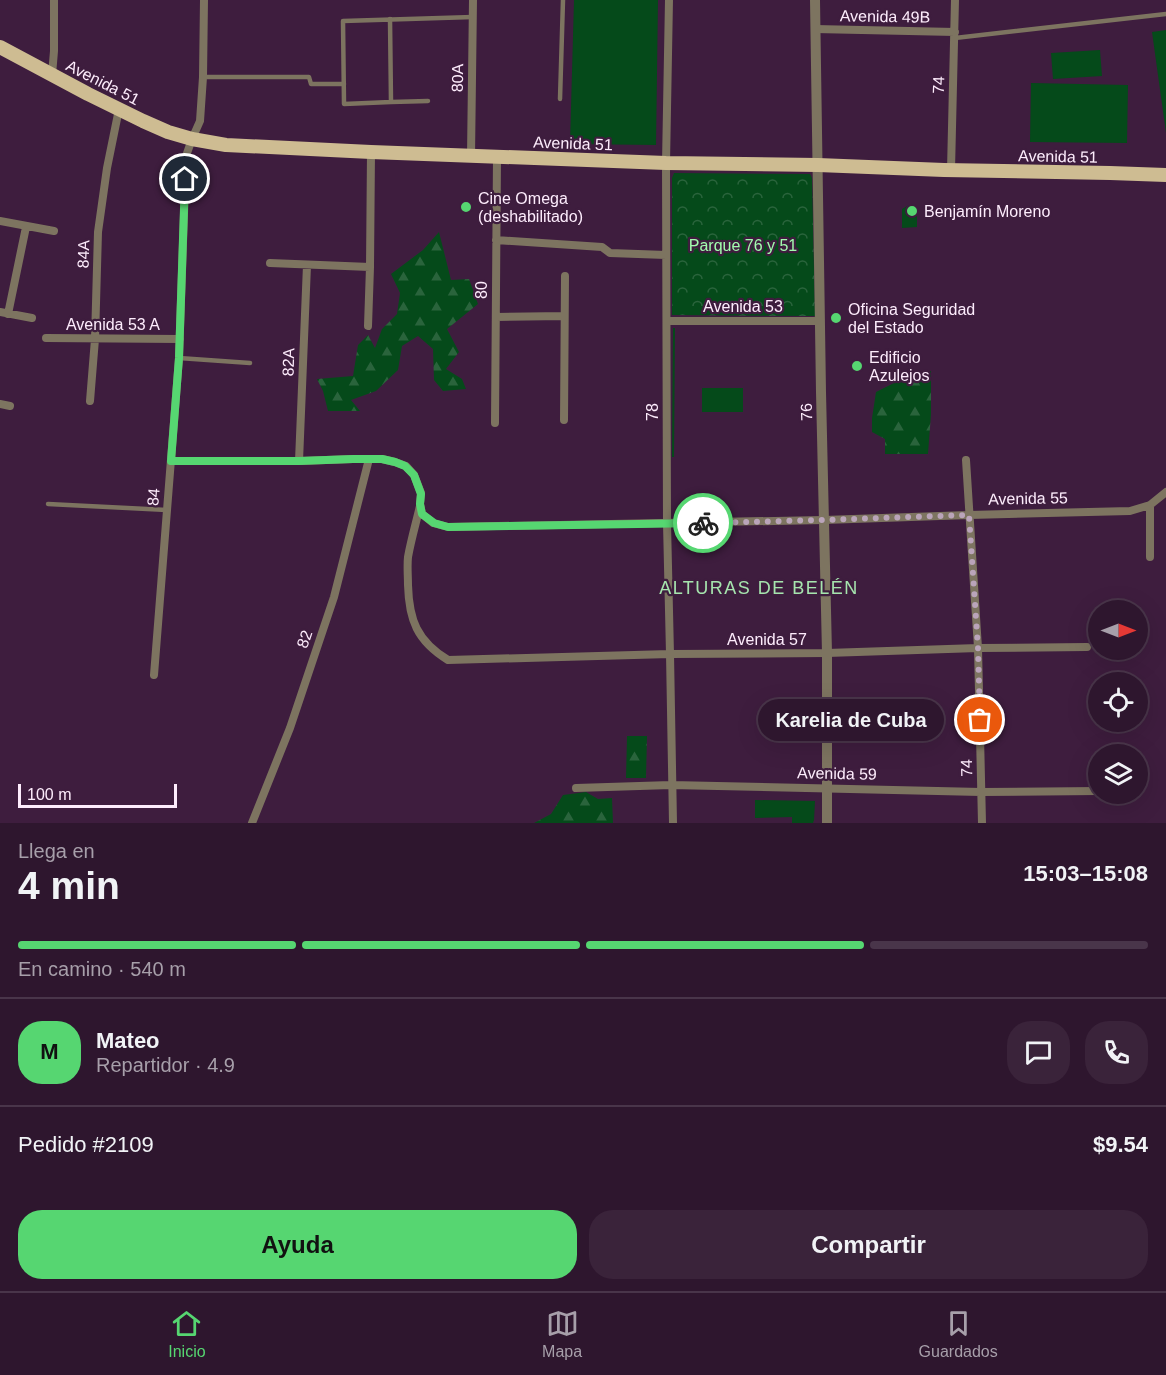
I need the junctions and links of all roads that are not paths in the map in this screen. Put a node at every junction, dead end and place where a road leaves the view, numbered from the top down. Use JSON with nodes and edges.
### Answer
{"nodes":[{"id":1,"x":54,"y":0,"type":"edge"},
{"id":2,"x":204,"y":0,"type":"edge"},
{"id":3,"x":473,"y":0,"type":"edge"},
{"id":4,"x":563,"y":0,"type":"edge"},
{"id":5,"x":669,"y":0,"type":"edge"},
{"id":6,"x":814,"y":0,"type":"edge"},
{"id":7,"x":955,"y":0,"type":"edge"},
{"id":8,"x":1166,"y":14,"type":"edge"},
{"id":9,"x":473,"y":17,"type":"junction"},
{"id":10,"x":390,"y":19,"type":"junction"},
{"id":11,"x":815,"y":29,"type":"junction"},
{"id":12,"x":955,"y":35,"type":"junction"},
{"id":13,"x":0,"y":47,"type":"edge"},
{"id":14,"x":52,"y":75,"type":"junction"},
{"id":15,"x":203,"y":77,"type":"junction"},
{"id":16,"x":344,"y":84,"type":"junction"},
{"id":17,"x":560,"y":99,"type":"dead end"},
{"id":18,"x":428,"y":101,"type":"dead end"},
{"id":19,"x":391,"y":102,"type":"junction"},
{"id":20,"x":119,"y":109,"type":"junction"},
{"id":21,"x":192,"y":139,"type":"junction"},
{"id":22,"x":371,"y":152,"type":"junction"},
{"id":23,"x":471,"y":156,"type":"junction"},
{"id":24,"x":497,"y":157,"type":"junction"},
{"id":25,"x":666,"y":163,"type":"junction"},
{"id":26,"x":818,"y":165,"type":"junction"},
{"id":27,"x":951,"y":170,"type":"junction"},
{"id":28,"x":1166,"y":176,"type":"edge"},
{"id":29,"x":0,"y":221,"type":"edge"},
{"id":30,"x":26,"y":226,"type":"junction"},
{"id":31,"x":54,"y":231,"type":"dead end"},
{"id":32,"x":496,"y":240,"type":"junction"},
{"id":33,"x":666,"y":255,"type":"junction"},
{"id":34,"x":270,"y":263,"type":"dead end"},
{"id":35,"x":307,"y":265,"type":"junction"},
{"id":36,"x":370,"y":267,"type":"junction"},
{"id":37,"x":565,"y":276,"type":"dead end"},
{"id":38,"x":4,"y":313,"type":"edge"},
{"id":39,"x":495,"y":316,"type":"junction"},
{"id":40,"x":564,"y":316,"type":"junction"},
{"id":41,"x":32,"y":318,"type":"dead end"},
{"id":42,"x":667,"y":321,"type":"junction"},
{"id":43,"x":820,"y":321,"type":"junction"},
{"id":44,"x":368,"y":326,"type":"dead end"},
{"id":45,"x":46,"y":338,"type":"dead end"},
{"id":46,"x":95,"y":339,"type":"junction"},
{"id":47,"x":180,"y":339,"type":"junction"},
{"id":48,"x":179,"y":358,"type":"junction"},
{"id":49,"x":250,"y":363,"type":"dead end"},
{"id":50,"x":90,"y":401,"type":"dead end"},
{"id":51,"x":0,"y":404,"type":"edge"},
{"id":52,"x":10,"y":406,"type":"dead end"},
{"id":53,"x":564,"y":420,"type":"dead end"},
{"id":54,"x":495,"y":423,"type":"dead end"},
{"id":55,"x":369,"y":459,"type":"junction"},
{"id":56,"x":966,"y":460,"type":"dead end"},
{"id":57,"x":171,"y":461,"type":"junction"},
{"id":58,"x":299,"y":461,"type":"junction"},
{"id":59,"x":1166,"y":492,"type":"edge"},
{"id":60,"x":48,"y":504,"type":"dead end"},
{"id":61,"x":420,"y":504,"type":"junction"},
{"id":62,"x":1150,"y":505,"type":"junction"},
{"id":63,"x":167,"y":510,"type":"junction"},
{"id":64,"x":969,"y":515,"type":"junction"},
{"id":65,"x":824,"y":520,"type":"junction"},
{"id":66,"x":667,"y":523,"type":"junction"},
{"id":67,"x":1150,"y":557,"type":"dead end"},
{"id":68,"x":1087,"y":647,"type":"dead end"},
{"id":69,"x":978,"y":648,"type":"junction"},
{"id":70,"x":827,"y":653,"type":"junction"},
{"id":71,"x":670,"y":654,"type":"junction"},
{"id":72,"x":154,"y":675,"type":"dead end"},
{"id":73,"x":672,"y":785,"type":"junction"},
{"id":74,"x":576,"y":788,"type":"dead end"},
{"id":75,"x":828,"y":788,"type":"junction"},
{"id":76,"x":1088,"y":791,"type":"edge"},
{"id":77,"x":981,"y":792,"type":"junction"},
{"id":78,"x":252,"y":823,"type":"edge"},
{"id":79,"x":673,"y":823,"type":"edge"},
{"id":80,"x":827,"y":823,"type":"edge"},
{"id":81,"x":982,"y":823,"type":"edge"}],
"edges":[{"from":1,"to":14,"type":"street"},
{"from":2,"to":15,"type":"street","name":"84"},
{"from":3,"to":9,"type":"street","name":"80A"},
{"from":4,"to":17,"type":"lane"},
{"from":5,"to":25,"type":"street","name":"78"},
{"from":6,"to":11,"type":"street","name":"76"},
{"from":7,"to":12,"type":"street","name":"74"},
{"from":8,"to":12,"type":"lane"},
{"from":9,"to":10,"type":"lane"},
{"from":9,"to":23,"type":"street","name":"80A"},
{"from":10,"to":16,"type":"lane"},
{"from":10,"to":19,"type":"lane"},
{"from":11,"to":12,"type":"street","name":"Avenida 49B"},
{"from":11,"to":26,"type":"street","name":"76"},
{"from":12,"to":27,"type":"street","name":"74"},
{"from":13,"to":14,"type":"main road","name":"Avenida 51"},
{"from":14,"to":20,"type":"main road","name":"Avenida 51"},
{"from":15,"to":16,"type":"lane"},
{"from":15,"to":21,"type":"street","name":"84"},
{"from":16,"to":19,"type":"lane"},
{"from":18,"to":19,"type":"lane"},
{"from":20,"to":21,"type":"main road","name":"Avenida 51"},
{"from":20,"to":46,"type":"street","name":"84A"},
{"from":21,"to":22,"type":"main road","name":"Avenida 51"},
{"from":21,"to":47,"type":"street","name":"84"},
{"from":22,"to":23,"type":"main road","name":"Avenida 51"},
{"from":22,"to":36,"type":"street"},
{"from":23,"to":24,"type":"main road","name":"Avenida 51"},
{"from":24,"to":25,"type":"main road","name":"Avenida 51"},
{"from":24,"to":32,"type":"street","name":"80"},
{"from":25,"to":26,"type":"main road","name":"Avenida 51"},
{"from":25,"to":33,"type":"street","name":"78"},
{"from":26,"to":27,"type":"main road","name":"Avenida 51"},
{"from":26,"to":43,"type":"street","name":"76"},
{"from":27,"to":28,"type":"main road","name":"Avenida 51"},
{"from":29,"to":30,"type":"street"},
{"from":30,"to":31,"type":"street"},
{"from":30,"to":38,"type":"street"},
{"from":32,"to":33,"type":"street"},
{"from":32,"to":39,"type":"street","name":"80"},
{"from":33,"to":42,"type":"street","name":"78"},
{"from":34,"to":35,"type":"street"},
{"from":35,"to":36,"type":"street"},
{"from":35,"to":58,"type":"street","name":"82A"},
{"from":36,"to":44,"type":"street"},
{"from":37,"to":40,"type":"street"},
{"from":38,"to":41,"type":"street"},
{"from":39,"to":40,"type":"street"},
{"from":39,"to":54,"type":"street","name":"80"},
{"from":40,"to":53,"type":"street"},
{"from":42,"to":43,"type":"street","name":"Avenida 53"},
{"from":42,"to":66,"type":"street","name":"78"},
{"from":43,"to":65,"type":"street","name":"76"},
{"from":45,"to":46,"type":"street","name":"Avenida 53 A"},
{"from":46,"to":47,"type":"street","name":"Avenida 53 A"},
{"from":46,"to":50,"type":"street","name":"84A"},
{"from":47,"to":48,"type":"street","name":"84"},
{"from":48,"to":49,"type":"lane"},
{"from":48,"to":57,"type":"street","name":"84"},
{"from":51,"to":52,"type":"street"},
{"from":55,"to":58,"type":"street"},
{"from":55,"to":61,"type":"street"},
{"from":55,"to":78,"type":"street","name":"82"},
{"from":56,"to":64,"type":"street","name":"74"},
{"from":57,"to":58,"type":"street"},
{"from":57,"to":63,"type":"street","name":"84"},
{"from":59,"to":62,"type":"street","name":"Avenida 55"},
{"from":60,"to":63,"type":"lane"},
{"from":61,"to":66,"type":"street","name":"Avenida 55"},
{"from":61,"to":71,"type":"street","name":"Avenida 57"},
{"from":62,"to":64,"type":"street","name":"Avenida 55"},
{"from":62,"to":67,"type":"street"},
{"from":63,"to":72,"type":"street","name":"84"},
{"from":64,"to":65,"type":"street","name":"Avenida 55"},
{"from":64,"to":69,"type":"street","name":"74"},
{"from":65,"to":66,"type":"street","name":"Avenida 55"},
{"from":65,"to":70,"type":"street","name":"76"},
{"from":66,"to":71,"type":"street","name":"78"},
{"from":68,"to":69,"type":"street","name":"Avenida 57"},
{"from":69,"to":70,"type":"street","name":"Avenida 57"},
{"from":69,"to":77,"type":"street","name":"74"},
{"from":70,"to":71,"type":"street","name":"Avenida 57"},
{"from":70,"to":75,"type":"street","name":"76"},
{"from":71,"to":73,"type":"street","name":"78"},
{"from":73,"to":74,"type":"street","name":"Avenida 59"},
{"from":73,"to":75,"type":"street","name":"Avenida 59"},
{"from":73,"to":79,"type":"street","name":"78"},
{"from":75,"to":77,"type":"street","name":"Avenida 59"},
{"from":75,"to":80,"type":"street","name":"76"},
{"from":76,"to":77,"type":"street","name":"Avenida 59"},
{"from":77,"to":81,"type":"street","name":"74"}]}
